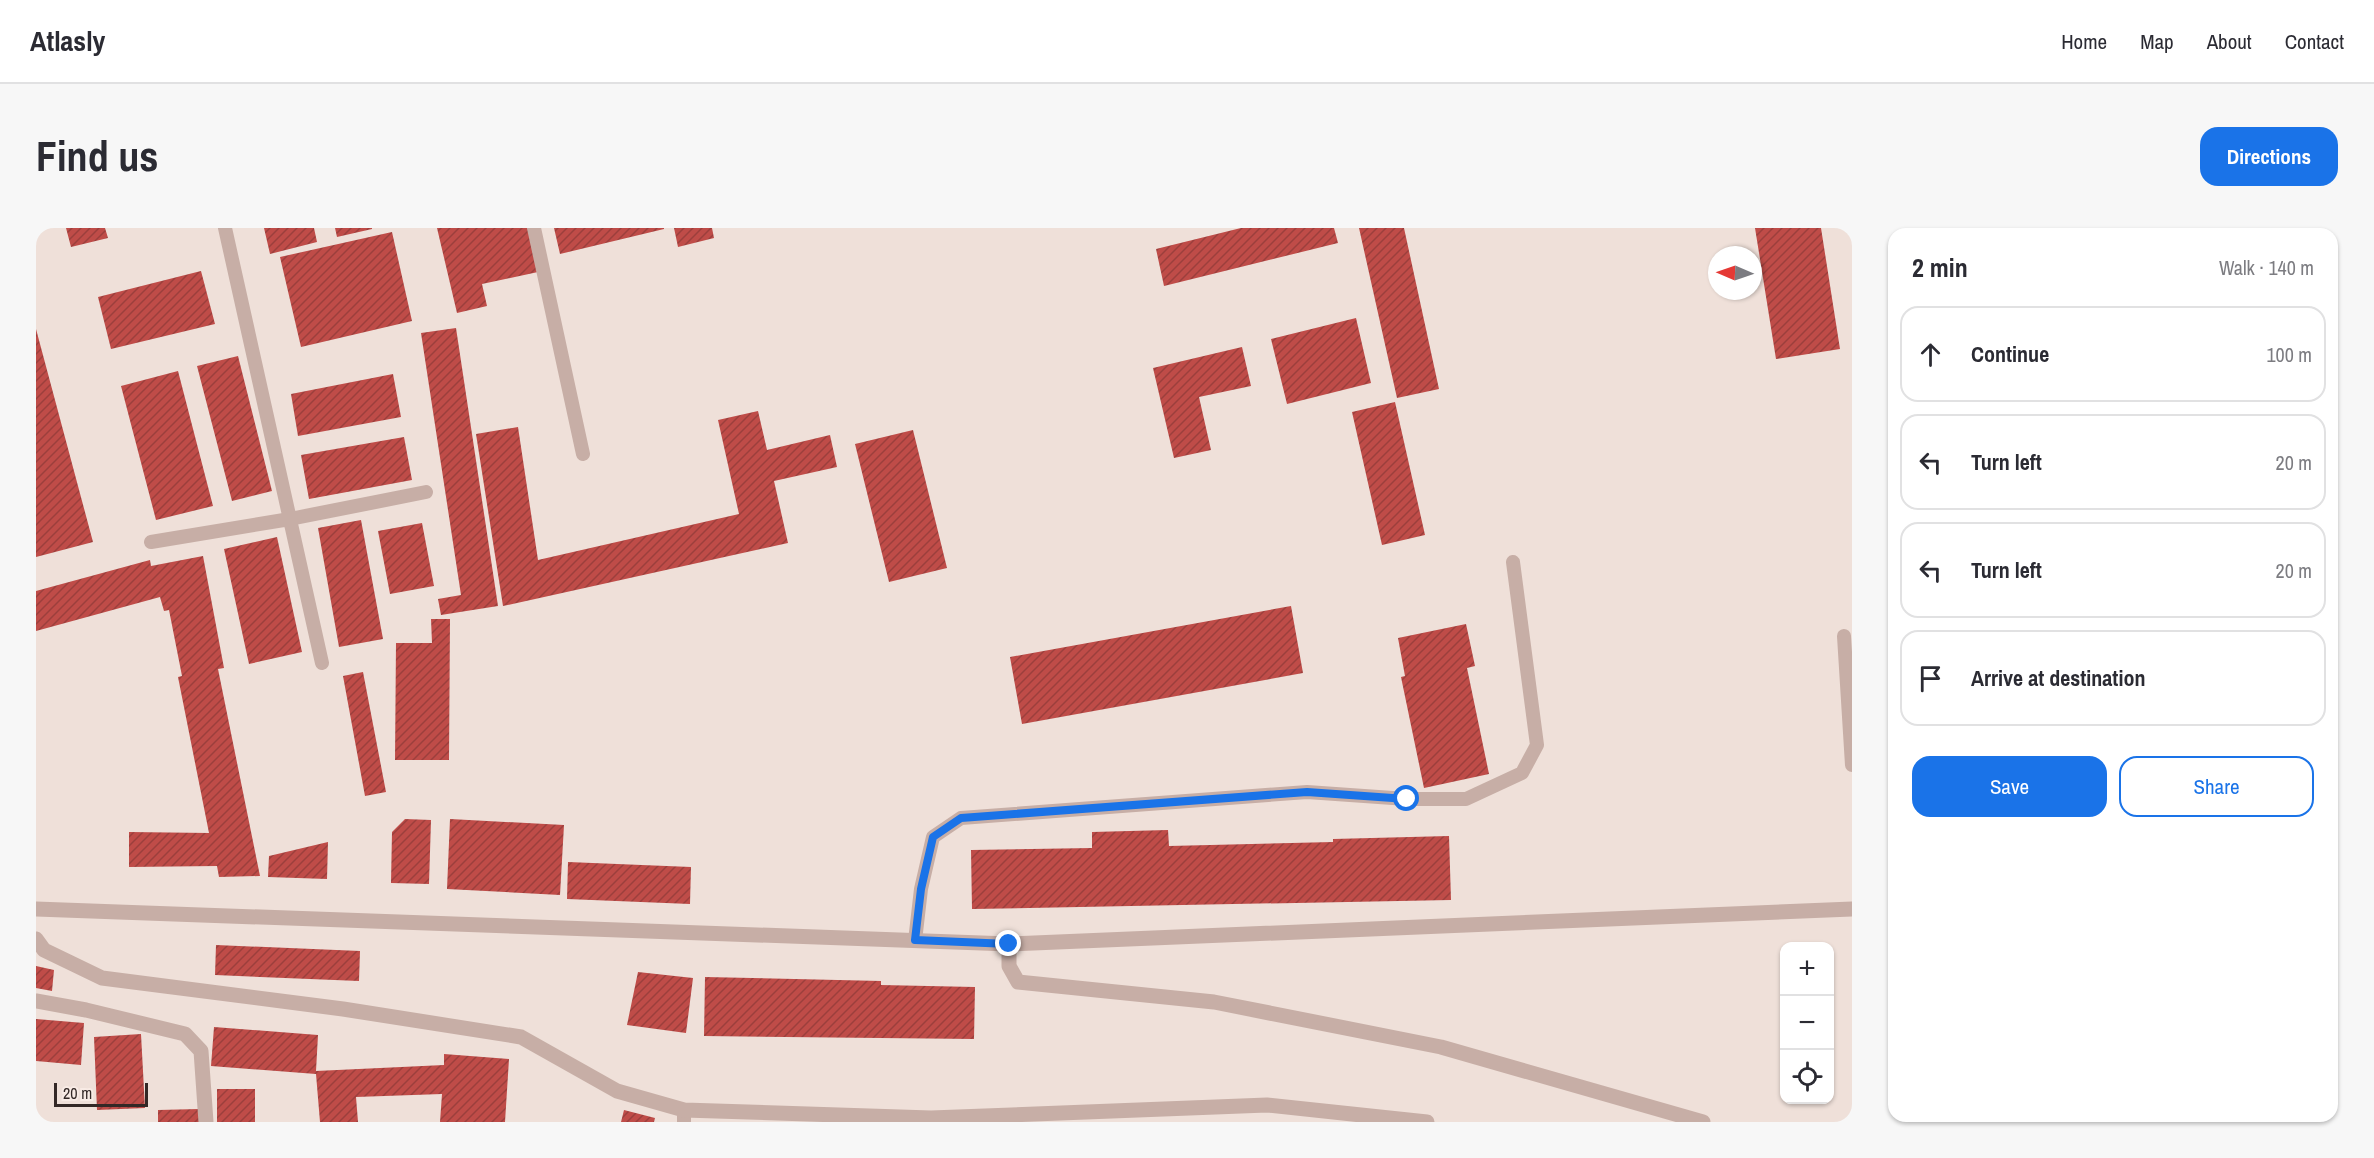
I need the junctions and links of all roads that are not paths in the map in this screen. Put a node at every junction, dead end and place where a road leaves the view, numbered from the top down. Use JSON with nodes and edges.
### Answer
{"nodes":[{"id":1,"x":225,"y":228,"type":"edge"},
{"id":2,"x":534,"y":228,"type":"edge"},
{"id":3,"x":583,"y":454,"type":"dead end"},
{"id":4,"x":426,"y":492,"type":"dead end"},
{"id":5,"x":290,"y":519,"type":"junction"},
{"id":6,"x":151,"y":542,"type":"dead end"},
{"id":7,"x":1513,"y":562,"type":"dead end"},
{"id":8,"x":1844,"y":636,"type":"dead end"},
{"id":9,"x":322,"y":663,"type":"dead end"},
{"id":10,"x":1852,"y":765,"type":"edge"},
{"id":11,"x":36,"y":909,"type":"edge"},
{"id":12,"x":1852,"y":909,"type":"edge"},
{"id":13,"x":36,"y":939,"type":"edge"},
{"id":14,"x":915,"y":940,"type":"junction"},
{"id":15,"x":1009,"y":944,"type":"junction"},
{"id":16,"x":36,"y":1002,"type":"edge"},
{"id":17,"x":684,"y":1116,"type":"edge"},
{"id":18,"x":206,"y":1122,"type":"edge"},
{"id":19,"x":1427,"y":1122,"type":"edge"},
{"id":20,"x":1703,"y":1122,"type":"edge"}],
"edges":[{"from":1,"to":5,"type":"lane"},
{"from":2,"to":3,"type":"lane"},
{"from":4,"to":5,"type":"lane"},
{"from":5,"to":6,"type":"lane"},
{"from":5,"to":9,"type":"lane"},
{"from":7,"to":14,"type":"lane"},
{"from":8,"to":10,"type":"lane"},
{"from":11,"to":14,"type":"street"},
{"from":12,"to":15,"type":"street"},
{"from":13,"to":17,"type":"street"},
{"from":14,"to":15,"type":"street"},
{"from":15,"to":20,"type":"street"},
{"from":16,"to":18,"type":"street"},
{"from":17,"to":19,"type":"street"}]}
